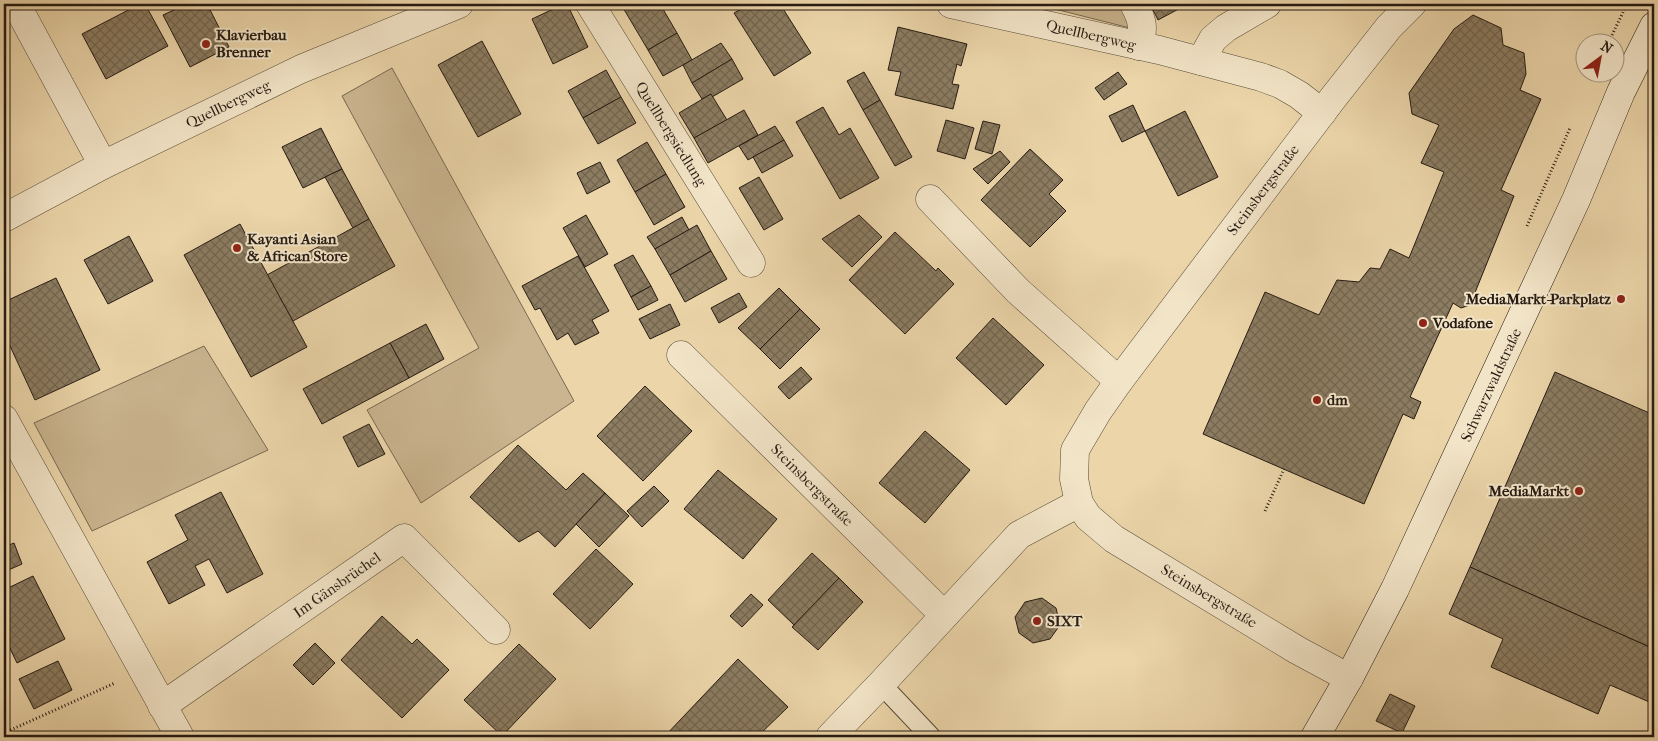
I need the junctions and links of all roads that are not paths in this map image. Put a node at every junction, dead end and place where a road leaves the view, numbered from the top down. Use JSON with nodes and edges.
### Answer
{"nodes":[{"id":1,"x":16,"y":4,"type":"edge"},
{"id":2,"x":590,"y":4,"type":"edge"},
{"id":3,"x":951,"y":4,"type":"edge"},
{"id":4,"x":1134,"y":4,"type":"edge"},
{"id":5,"x":1267,"y":4,"type":"edge"},
{"id":6,"x":1412,"y":4,"type":"edge"},
{"id":7,"x":453,"y":5,"type":"edge"},
{"id":8,"x":1654,"y":26,"type":"edge"},
{"id":9,"x":1140,"y":46,"type":"junction"},
{"id":10,"x":1201,"y":61,"type":"junction"},
{"id":11,"x":1322,"y":113,"type":"junction"},
{"id":12,"x":102,"y":165,"type":"junction"},
{"id":13,"x":930,"y":199,"type":"dead end"},
{"id":14,"x":4,"y":218,"type":"edge"},
{"id":15,"x":751,"y":264,"type":"dead end"},
{"id":16,"x":681,"y":355,"type":"dead end"},
{"id":17,"x":1118,"y":381,"type":"junction"},
{"id":18,"x":4,"y":420,"type":"edge"},
{"id":19,"x":1079,"y":503,"type":"junction"},
{"id":20,"x":944,"y":615,"type":"junction"},
{"id":21,"x":496,"y":630,"type":"dead end"},
{"id":22,"x":1349,"y":678,"type":"junction"},
{"id":23,"x":881,"y":684,"type":"junction"},
{"id":24,"x":162,"y":706,"type":"junction"},
{"id":25,"x":180,"y":737,"type":"edge"},
{"id":26,"x":830,"y":737,"type":"edge"},
{"id":27,"x":931,"y":737,"type":"edge"},
{"id":28,"x":1315,"y":737,"type":"edge"}],
"edges":[{"from":1,"to":12,"type":"street"},
{"from":2,"to":15,"type":"street","name":"Quellbergsiedlung"},
{"from":3,"to":9,"type":"street","name":"Quellbergweg"},
{"from":4,"to":9,"type":"street"},
{"from":5,"to":10,"type":"street"},
{"from":6,"to":11,"type":"street","name":"Steinsbergstraße"},
{"from":7,"to":12,"type":"street","name":"Quellbergweg"},
{"from":8,"to":22,"type":"street","name":"Schwarzwaldstraße"},
{"from":9,"to":10,"type":"street","name":"Quellbergweg"},
{"from":10,"to":11,"type":"street","name":"Quellbergweg"},
{"from":11,"to":17,"type":"street","name":"Steinsbergstraße"},
{"from":12,"to":14,"type":"street","name":"Quellbergweg"},
{"from":13,"to":17,"type":"street"},
{"from":16,"to":20,"type":"street","name":"Steinsbergstraße"},
{"from":17,"to":19,"type":"street","name":"Steinsbergstraße"},
{"from":18,"to":24,"type":"street"},
{"from":19,"to":20,"type":"street"},
{"from":19,"to":22,"type":"street","name":"Steinsbergstraße"},
{"from":20,"to":23,"type":"street"},
{"from":21,"to":24,"type":"street","name":"Im Gänsbrüchel"},
{"from":22,"to":28,"type":"street","name":"Schwarzwaldstraße"},
{"from":23,"to":26,"type":"street"},
{"from":23,"to":27,"type":"lane"},
{"from":24,"to":25,"type":"street"}]}
